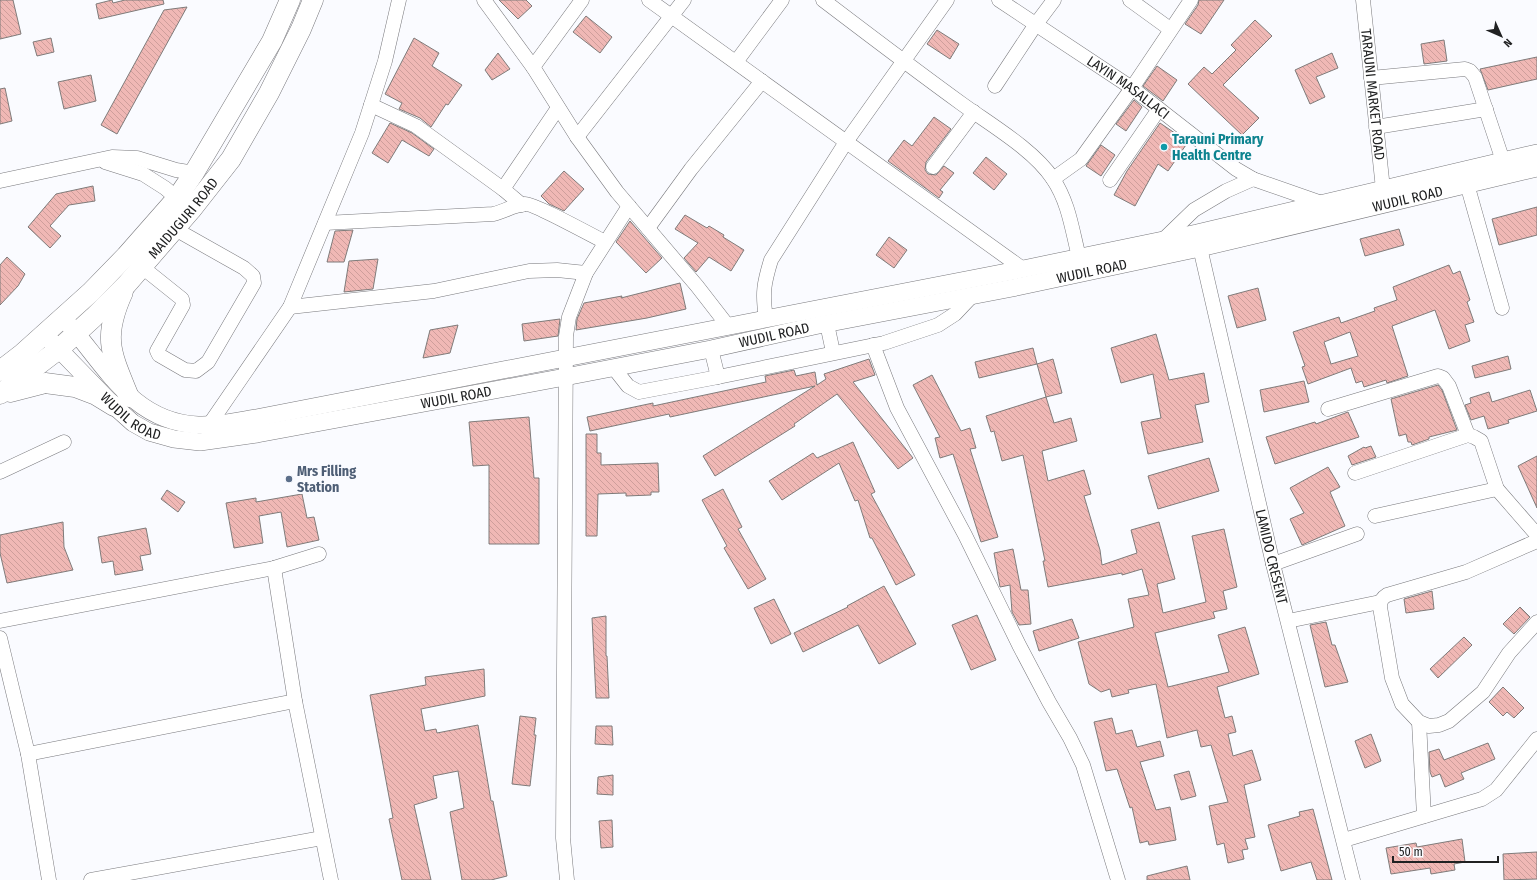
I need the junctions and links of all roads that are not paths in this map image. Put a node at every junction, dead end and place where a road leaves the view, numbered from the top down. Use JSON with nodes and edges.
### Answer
{"nodes":[{"id":1,"x":290,"y":0,"type":"edge"},
{"id":2,"x":313,"y":0,"type":"edge"},
{"id":3,"x":399,"y":0,"type":"edge"},
{"id":4,"x":484,"y":0,"type":"edge"},
{"id":5,"x":582,"y":0,"type":"edge"},
{"id":6,"x":649,"y":0,"type":"edge"},
{"id":7,"x":684,"y":0,"type":"edge"},
{"id":8,"x":782,"y":0,"type":"edge"},
{"id":9,"x":823,"y":0,"type":"edge"},
{"id":10,"x":947,"y":0,"type":"edge"},
{"id":11,"x":999,"y":0,"type":"edge"},
{"id":12,"x":1054,"y":0,"type":"edge"},
{"id":13,"x":1130,"y":0,"type":"edge"},
{"id":14,"x":1191,"y":0,"type":"edge"},
{"id":15,"x":1363,"y":0,"type":"edge"},
{"id":16,"x":672,"y":16,"type":"junction"},
{"id":17,"x":1036,"y":24,"type":"junction"},
{"id":18,"x":1170,"y":29,"type":"junction"},
{"id":19,"x":903,"y":61,"type":"junction"},
{"id":20,"x":736,"y":62,"type":"junction"},
{"id":21,"x":533,"y":67,"type":"junction"},
{"id":22,"x":1371,"y":78,"type":"junction"},
{"id":23,"x":762,"y":81,"type":"junction"},
{"id":24,"x":996,"y":86,"type":"dead end"},
{"id":25,"x":1132,"y":88,"type":"junction"},
{"id":26,"x":371,"y":105,"type":"junction"},
{"id":27,"x":558,"y":108,"type":"junction"},
{"id":28,"x":1486,"y":108,"type":"junction"},
{"id":29,"x":1159,"y":109,"type":"junction"},
{"id":30,"x":974,"y":112,"type":"junction"},
{"id":31,"x":1376,"y":127,"type":"junction"},
{"id":32,"x":578,"y":138,"type":"junction"},
{"id":33,"x":846,"y":142,"type":"junction"},
{"id":34,"x":1537,"y":153,"type":"edge"},
{"id":35,"x":99,"y":160,"type":"junction"},
{"id":36,"x":1503,"y":161,"type":"junction"},
{"id":37,"x":933,"y":167,"type":"dead end"},
{"id":38,"x":1537,"y":168,"type":"edge"},
{"id":39,"x":194,"y":173,"type":"junction"},
{"id":40,"x":1053,"y":179,"type":"junction"},
{"id":41,"x":1253,"y":179,"type":"junction"},
{"id":42,"x":1110,"y":180,"type":"dead end"},
{"id":43,"x":0,"y":181,"type":"edge"},
{"id":44,"x":1467,"y":184,"type":"junction"},
{"id":45,"x":503,"y":189,"type":"junction"},
{"id":46,"x":1385,"y":197,"type":"junction"},
{"id":47,"x":177,"y":198,"type":"junction"},
{"id":48,"x":1322,"y":203,"type":"junction"},
{"id":49,"x":522,"y":205,"type":"junction"},
{"id":50,"x":629,"y":206,"type":"junction"},
{"id":51,"x":325,"y":223,"type":"junction"},
{"id":52,"x":648,"y":228,"type":"junction"},
{"id":53,"x":175,"y":229,"type":"junction"},
{"id":54,"x":1164,"y":239,"type":"junction"},
{"id":55,"x":1198,"y":240,"type":"junction"},
{"id":56,"x":605,"y":242,"type":"junction"},
{"id":57,"x":1079,"y":257,"type":"junction"},
{"id":58,"x":142,"y":267,"type":"junction"},
{"id":59,"x":1023,"y":269,"type":"junction"},
{"id":60,"x":586,"y":273,"type":"junction"},
{"id":61,"x":127,"y":284,"type":"junction"},
{"id":62,"x":972,"y":296,"type":"junction"},
{"id":63,"x":290,"y":307,"type":"junction"},
{"id":64,"x":1502,"y":308,"type":"dead end"},
{"id":65,"x":63,"y":318,"type":"junction"},
{"id":66,"x":766,"y":318,"type":"junction"},
{"id":67,"x":827,"y":324,"type":"junction"},
{"id":68,"x":728,"y":326,"type":"junction"},
{"id":69,"x":77,"y":333,"type":"junction"},
{"id":70,"x":44,"y":334,"type":"junction"},
{"id":71,"x":873,"y":345,"type":"junction"},
{"id":72,"x":59,"y":349,"type":"junction"},
{"id":73,"x":711,"y":349,"type":"junction"},
{"id":74,"x":833,"y":352,"type":"junction"},
{"id":75,"x":565,"y":357,"type":"junction"},
{"id":76,"x":613,"y":367,"type":"junction"},
{"id":77,"x":0,"y":371,"type":"edge"},
{"id":78,"x":718,"y":376,"type":"junction"},
{"id":79,"x":565,"y":377,"type":"junction"},
{"id":80,"x":0,"y":394,"type":"edge"},
{"id":81,"x":122,"y":401,"type":"junction"},
{"id":82,"x":1328,"y":409,"type":"dead end"},
{"id":83,"x":209,"y":425,"type":"junction"},
{"id":84,"x":256,"y":426,"type":"junction"},
{"id":85,"x":1468,"y":435,"type":"junction"},
{"id":86,"x":64,"y":442,"type":"dead end"},
{"id":87,"x":0,"y":472,"type":"edge"},
{"id":88,"x":1355,"y":473,"type":"dead end"},
{"id":89,"x":1497,"y":489,"type":"junction"},
{"id":90,"x":1375,"y":516,"type":"dead end"},
{"id":91,"x":1357,"y":534,"type":"dead end"},
{"id":92,"x":1537,"y":535,"type":"edge"},
{"id":93,"x":1537,"y":541,"type":"edge"},
{"id":94,"x":320,"y":554,"type":"dead end"},
{"id":95,"x":1273,"y":564,"type":"junction"},
{"id":96,"x":274,"y":568,"type":"junction"},
{"id":97,"x":1380,"y":602,"type":"junction"},
{"id":98,"x":1288,"y":620,"type":"junction"},
{"id":99,"x":0,"y":621,"type":"edge"},
{"id":100,"x":1537,"y":622,"type":"edge"},
{"id":101,"x":0,"y":638,"type":"edge"},
{"id":102,"x":295,"y":701,"type":"junction"},
{"id":103,"x":1419,"y":722,"type":"junction"},
{"id":104,"x":1537,"y":739,"type":"edge"},
{"id":105,"x":28,"y":754,"type":"junction"},
{"id":106,"x":1424,"y":816,"type":"junction"},
{"id":107,"x":322,"y":838,"type":"junction"},
{"id":108,"x":1344,"y":840,"type":"junction"},
{"id":109,"x":49,"y":880,"type":"edge"},
{"id":110,"x":91,"y":880,"type":"edge"},
{"id":111,"x":330,"y":880,"type":"edge"},
{"id":112,"x":567,"y":880,"type":"edge"},
{"id":113,"x":1118,"y":880,"type":"edge"},
{"id":114,"x":1353,"y":880,"type":"edge"}],
"edges":[{"from":1,"to":39,"type":"highway","name":"MAIDUGURI ROAD"},
{"from":2,"to":53,"type":"highway","name":"MAIDUGURI ROAD"},
{"from":3,"to":26,"type":"street"},
{"from":4,"to":21,"type":"street"},
{"from":5,"to":21,"type":"street"},
{"from":6,"to":16,"type":"street"},
{"from":7,"to":16,"type":"street"},
{"from":8,"to":20,"type":"street"},
{"from":9,"to":19,"type":"street"},
{"from":10,"to":19,"type":"street"},
{"from":11,"to":17,"type":"street","name":"LAYIN MASALLACI"},
{"from":12,"to":17,"type":"street"},
{"from":13,"to":18,"type":"street"},
{"from":14,"to":18,"type":"street"},
{"from":15,"to":22,"type":"street","name":"TARAUNI MARKET ROAD"},
{"from":16,"to":20,"type":"street"},
{"from":16,"to":32,"type":"street"},
{"from":17,"to":24,"type":"street"},
{"from":17,"to":25,"type":"street","name":"LAYIN MASALLACI"},
{"from":18,"to":25,"type":"street"},
{"from":19,"to":30,"type":"street"},
{"from":19,"to":33,"type":"street"},
{"from":20,"to":23,"type":"street"},
{"from":21,"to":27,"type":"street"},
{"from":22,"to":28,"type":"street"},
{"from":22,"to":31,"type":"street","name":"TARAUNI MARKET ROAD"},
{"from":23,"to":33,"type":"street"},
{"from":23,"to":52,"type":"street"},
{"from":25,"to":29,"type":"street","name":"LAYIN MASALLACI"},
{"from":25,"to":40,"type":"street"},
{"from":26,"to":45,"type":"street"},
{"from":26,"to":51,"type":"street"},
{"from":27,"to":32,"type":"street"},
{"from":27,"to":45,"type":"street"},
{"from":28,"to":31,"type":"street"},
{"from":28,"to":36,"type":"street"},
{"from":29,"to":41,"type":"street","name":"LAYIN MASALLACI"},
{"from":29,"to":42,"type":"street"},
{"from":30,"to":37,"type":"street"},
{"from":30,"to":40,"type":"street"},
{"from":31,"to":46,"type":"street","name":"TARAUNI MARKET ROAD"},
{"from":32,"to":50,"type":"street"},
{"from":33,"to":59,"type":"street"},
{"from":33,"to":66,"type":"street"},
{"from":34,"to":36,"type":"main road","name":"WUDIL ROAD"},
{"from":35,"to":39,"type":"street"},
{"from":35,"to":43,"type":"street"},
{"from":35,"to":47,"type":"street"},
{"from":36,"to":46,"type":"main road","name":"WUDIL ROAD"},
{"from":38,"to":44,"type":"main road","name":"WUDIL ROAD"},
{"from":39,"to":47,"type":"highway","name":"MAIDUGURI ROAD"},
{"from":40,"to":57,"type":"street"},
{"from":41,"to":48,"type":"street","name":"LAYIN MASALLACI"},
{"from":41,"to":54,"type":"street"},
{"from":44,"to":46,"type":"main road","name":"WUDIL ROAD"},
{"from":44,"to":64,"type":"street"},
{"from":45,"to":49,"type":"street"},
{"from":46,"to":48,"type":"main road","name":"WUDIL ROAD"},
{"from":46,"to":55,"type":"main road","name":"WUDIL ROAD"},
{"from":47,"to":65,"type":"highway","name":"MAIDUGURI ROAD"},
{"from":48,"to":55,"type":"main road","name":"WUDIL ROAD"},
{"from":49,"to":51,"type":"street"},
{"from":49,"to":56,"type":"street"},
{"from":50,"to":52,"type":"street"},
{"from":50,"to":56,"type":"street"},
{"from":51,"to":63,"type":"street"},
{"from":52,"to":68,"type":"street"},
{"from":53,"to":58,"type":"highway","name":"MAIDUGURI ROAD"},
{"from":53,"to":58,"type":"street"},
{"from":54,"to":55,"type":"main road","name":"WUDIL ROAD"},
{"from":54,"to":57,"type":"main road","name":"WUDIL ROAD"},
{"from":55,"to":62,"type":"main road","name":"WUDIL ROAD"},
{"from":55,"to":95,"type":"street","name":"LAMIDO CRESENT"},
{"from":56,"to":60,"type":"street"},
{"from":57,"to":59,"type":"main road","name":"WUDIL ROAD"},
{"from":58,"to":61,"type":"highway","name":"MAIDUGURI ROAD"},
{"from":59,"to":66,"type":"main road","name":"WUDIL ROAD"},
{"from":60,"to":63,"type":"street"},
{"from":60,"to":75,"type":"street"},
{"from":61,"to":69,"type":"highway","name":"MAIDUGURI ROAD"},
{"from":61,"to":81,"type":"highway"},
{"from":62,"to":67,"type":"main road","name":"WUDIL ROAD"},
{"from":62,"to":71,"type":"street"},
{"from":63,"to":83,"type":"street"},
{"from":65,"to":69,"type":"main road","name":"WUDIL ROAD"},
{"from":65,"to":70,"type":"highway","name":"MAIDUGURI ROAD"},
{"from":66,"to":68,"type":"main road","name":"WUDIL ROAD"},
{"from":67,"to":73,"type":"main road","name":"WUDIL ROAD"},
{"from":67,"to":74,"type":"street"},
{"from":68,"to":75,"type":"main road","name":"WUDIL ROAD"},
{"from":69,"to":72,"type":"highway","name":"MAIDUGURI ROAD"},
{"from":69,"to":81,"type":"main road","name":"WUDIL ROAD"},
{"from":70,"to":72,"type":"main road","name":"WUDIL ROAD"},
{"from":70,"to":77,"type":"highway","name":"MAIDUGURI ROAD"},
{"from":71,"to":74,"type":"street"},
{"from":71,"to":113,"type":"street"},
{"from":72,"to":80,"type":"highway","name":"MAIDUGURI ROAD"},
{"from":72,"to":81,"type":"main road","name":"WUDIL ROAD"},
{"from":73,"to":76,"type":"main road","name":"WUDIL ROAD"},
{"from":73,"to":78,"type":"street"},
{"from":74,"to":78,"type":"street"},
{"from":75,"to":79,"type":"street"},
{"from":75,"to":84,"type":"main road","name":"WUDIL ROAD"},
{"from":76,"to":78,"type":"street"},
{"from":76,"to":79,"type":"main road","name":"WUDIL ROAD"},
{"from":79,"to":84,"type":"main road","name":"WUDIL ROAD"},
{"from":79,"to":112,"type":"street"},
{"from":80,"to":81,"type":"highway"},
{"from":81,"to":83,"type":"main road","name":"WUDIL ROAD"},
{"from":81,"to":84,"type":"main road","name":"WUDIL ROAD"},
{"from":82,"to":85,"type":"street"},
{"from":83,"to":84,"type":"main road","name":"WUDIL ROAD"},
{"from":85,"to":88,"type":"street"},
{"from":85,"to":89,"type":"street"},
{"from":86,"to":87,"type":"street"},
{"from":89,"to":90,"type":"street"},
{"from":89,"to":92,"type":"street"},
{"from":91,"to":95,"type":"street"},
{"from":93,"to":97,"type":"street"},
{"from":94,"to":96,"type":"street"},
{"from":95,"to":98,"type":"street","name":"LAMIDO CRESENT"},
{"from":96,"to":99,"type":"street"},
{"from":96,"to":102,"type":"street"},
{"from":97,"to":98,"type":"street"},
{"from":97,"to":103,"type":"street"},
{"from":98,"to":108,"type":"street","name":"LAMIDO CRESENT"},
{"from":100,"to":103,"type":"street"},
{"from":101,"to":105,"type":"street"},
{"from":102,"to":105,"type":"street"},
{"from":102,"to":107,"type":"street"},
{"from":103,"to":106,"type":"street"},
{"from":104,"to":106,"type":"street"},
{"from":105,"to":109,"type":"street"},
{"from":106,"to":108,"type":"street"},
{"from":107,"to":110,"type":"street"},
{"from":107,"to":111,"type":"street"},
{"from":108,"to":114,"type":"street","name":"LAMIDO CRESENT"}]}
